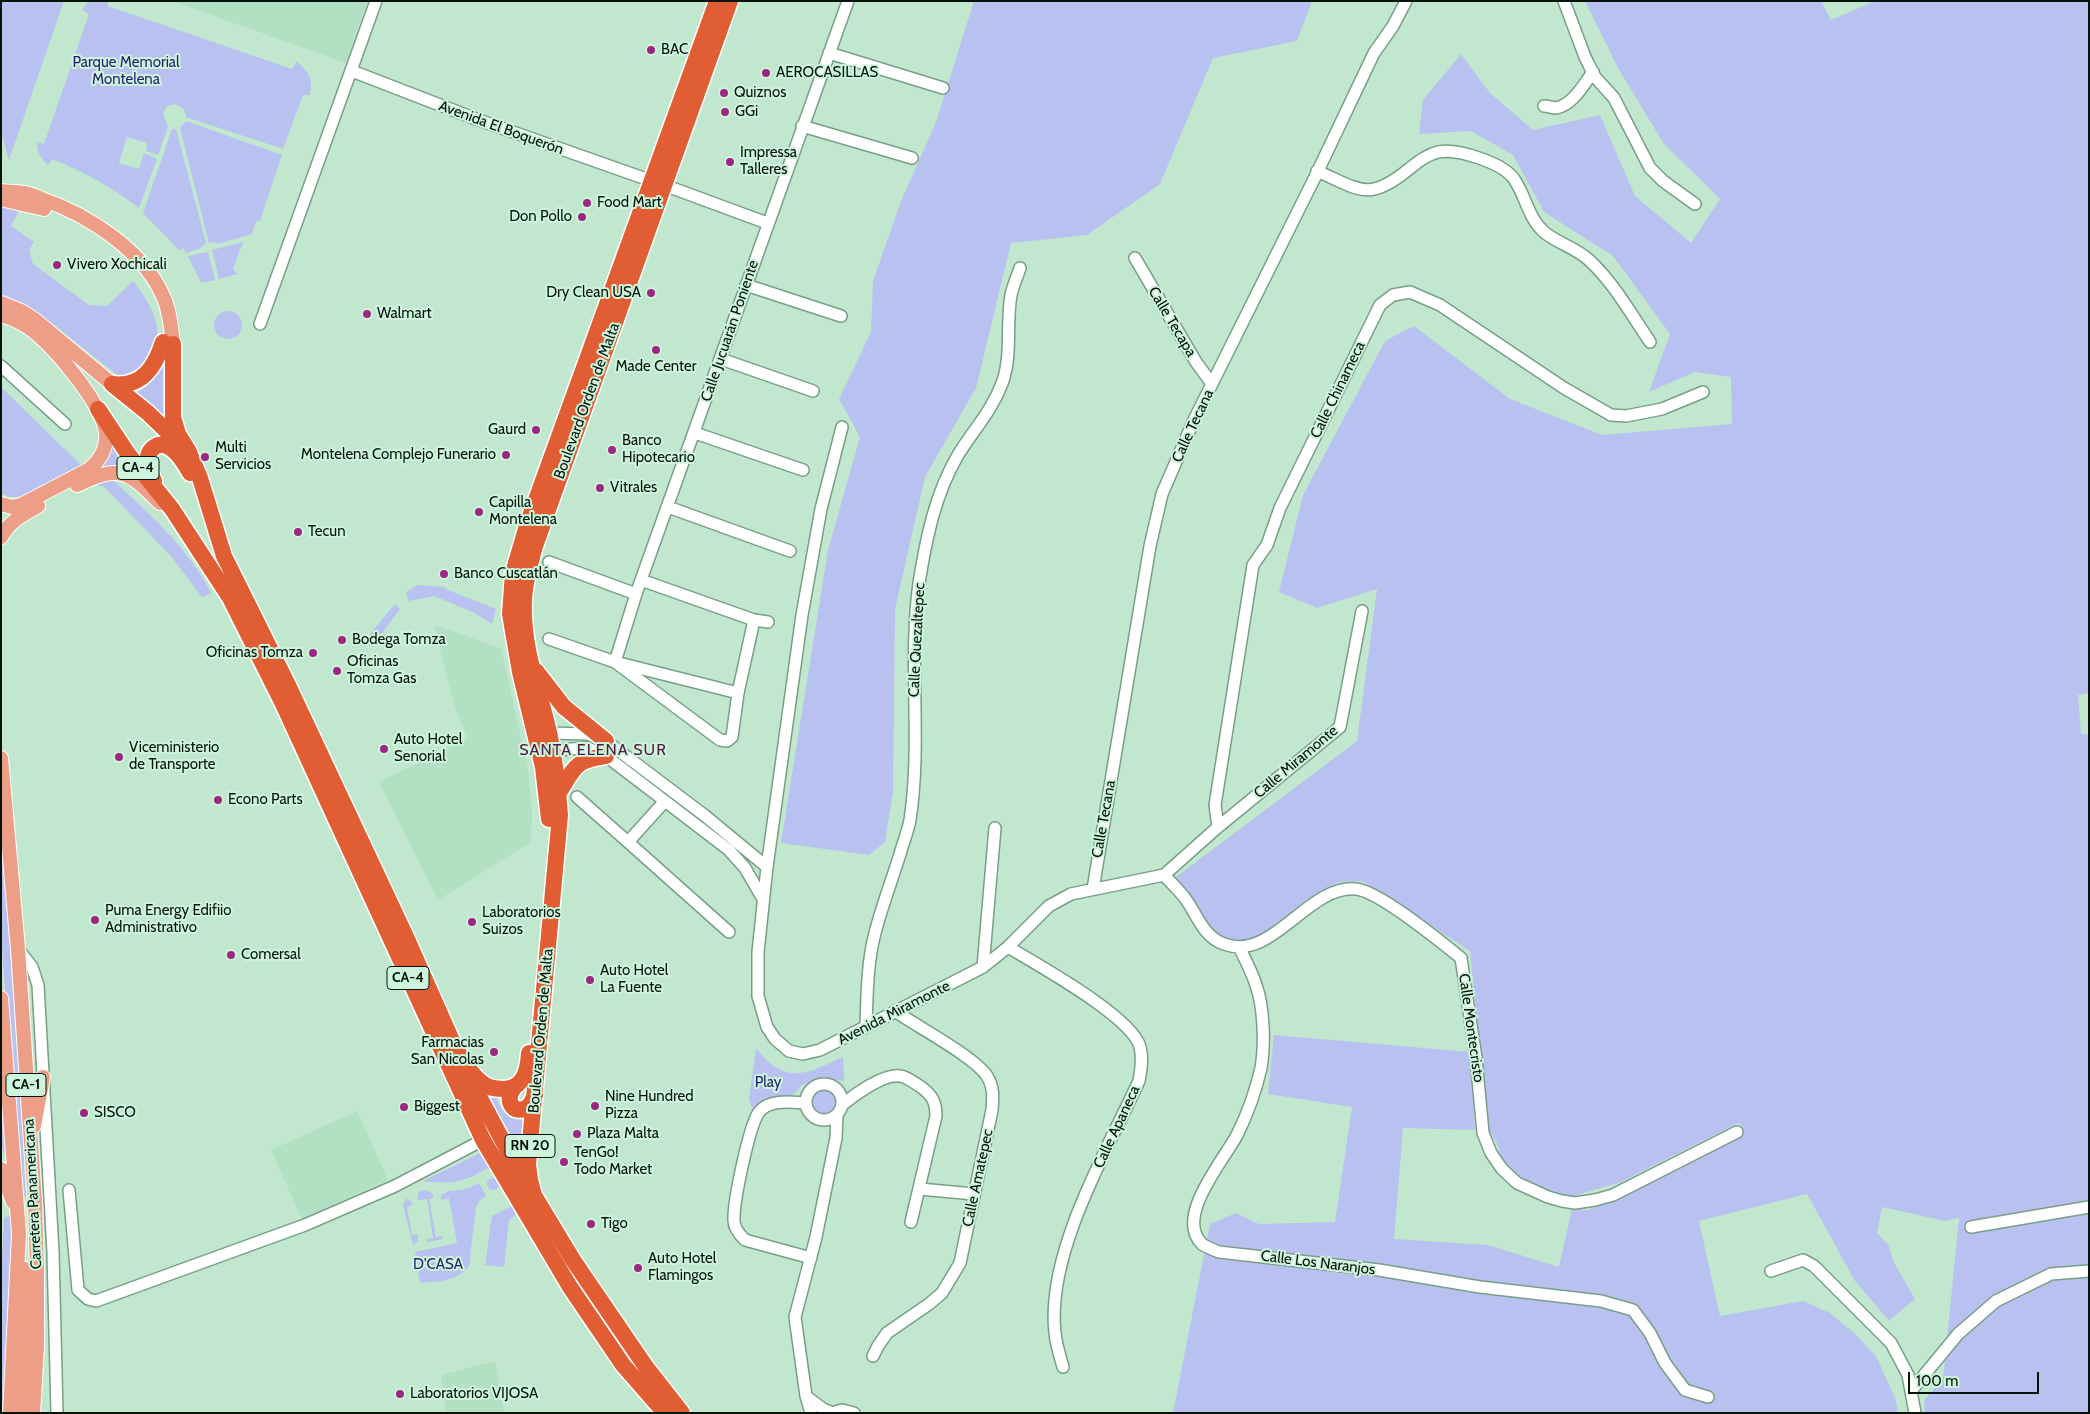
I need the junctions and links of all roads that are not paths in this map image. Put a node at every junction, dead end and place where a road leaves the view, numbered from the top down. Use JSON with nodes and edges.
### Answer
{"nodes":[{"id":1,"x":376,"y":1,"type":"edge"},
{"id":2,"x":717,"y":1,"type":"edge"},
{"id":3,"x":730,"y":1,"type":"edge"},
{"id":4,"x":848,"y":1,"type":"edge"},
{"id":5,"x":1406,"y":1,"type":"edge"},
{"id":6,"x":1564,"y":1,"type":"edge"},
{"id":7,"x":829,"y":53,"type":"junction"},
{"id":8,"x":352,"y":72,"type":"junction"},
{"id":9,"x":1593,"y":72,"type":"junction"},
{"id":10,"x":943,"y":88,"type":"dead end"},
{"id":11,"x":1544,"y":106,"type":"dead end"},
{"id":12,"x":802,"y":126,"type":"junction"},
{"id":13,"x":912,"y":158,"type":"dead end"},
{"id":14,"x":1317,"y":171,"type":"junction"},
{"id":15,"x":658,"y":183,"type":"junction"},
{"id":16,"x":1,"y":191,"type":"edge"},
{"id":17,"x":1,"y":200,"type":"edge"},
{"id":18,"x":1695,"y":204,"type":"dead end"},
{"id":19,"x":767,"y":223,"type":"junction"},
{"id":20,"x":1135,"y":258,"type":"dead end"},
{"id":21,"x":1020,"y":268,"type":"dead end"},
{"id":22,"x":746,"y":285,"type":"junction"},
{"id":23,"x":1,"y":303,"type":"edge"},
{"id":24,"x":1,"y":315,"type":"edge"},
{"id":25,"x":841,"y":316,"type":"dead end"},
{"id":26,"x":260,"y":324,"type":"dead end"},
{"id":27,"x":167,"y":334,"type":"junction"},
{"id":28,"x":1650,"y":342,"type":"dead end"},
{"id":29,"x":721,"y":359,"type":"junction"},
{"id":30,"x":1,"y":366,"type":"edge"},
{"id":31,"x":112,"y":384,"type":"junction"},
{"id":32,"x":1212,"y":384,"type":"junction"},
{"id":33,"x":813,"y":391,"type":"dead end"},
{"id":34,"x":1703,"y":392,"type":"dead end"},
{"id":35,"x":98,"y":409,"type":"junction"},
{"id":36,"x":65,"y":424,"type":"dead end"},
{"id":37,"x":842,"y":426,"type":"dead end"},
{"id":38,"x":695,"y":433,"type":"junction"},
{"id":39,"x":803,"y":470,"type":"dead end"},
{"id":40,"x":200,"y":478,"type":"junction"},
{"id":41,"x":1,"y":504,"type":"edge"},
{"id":42,"x":668,"y":507,"type":"junction"},
{"id":43,"x":172,"y":509,"type":"junction"},
{"id":44,"x":210,"y":510,"type":"junction"},
{"id":45,"x":181,"y":524,"type":"junction"},
{"id":46,"x":1,"y":537,"type":"edge"},
{"id":47,"x":790,"y":551,"type":"dead end"},
{"id":48,"x":549,"y":562,"type":"dead end"},
{"id":49,"x":641,"y":580,"type":"junction"},
{"id":50,"x":636,"y":594,"type":"junction"},
{"id":51,"x":1362,"y":611,"type":"dead end"},
{"id":52,"x":754,"y":620,"type":"junction"},
{"id":53,"x":768,"y":622,"type":"dead end"},
{"id":54,"x":548,"y":639,"type":"dead end"},
{"id":55,"x":615,"y":662,"type":"junction"},
{"id":56,"x":531,"y":663,"type":"junction"},
{"id":57,"x":738,"y":694,"type":"junction"},
{"id":58,"x":549,"y":734,"type":"junction"},
{"id":59,"x":606,"y":748,"type":"junction"},
{"id":60,"x":552,"y":750,"type":"junction"},
{"id":61,"x":1,"y":758,"type":"edge"},
{"id":62,"x":558,"y":794,"type":"junction"},
{"id":63,"x":577,"y":796,"type":"dead end"},
{"id":64,"x":665,"y":801,"type":"junction"},
{"id":65,"x":1218,"y":827,"type":"junction"},
{"id":66,"x":995,"y":828,"type":"dead end"},
{"id":67,"x":628,"y":842,"type":"junction"},
{"id":68,"x":767,"y":867,"type":"junction"},
{"id":69,"x":1164,"y":876,"type":"junction"},
{"id":70,"x":1093,"y":889,"type":"junction"},
{"id":71,"x":763,"y":900,"type":"junction"},
{"id":72,"x":729,"y":932,"type":"dead end"},
{"id":73,"x":1239,"y":947,"type":"junction"},
{"id":74,"x":1008,"y":948,"type":"junction"},
{"id":75,"x":18,"y":949,"type":"junction"},
{"id":76,"x":983,"y":967,"type":"junction"},
{"id":77,"x":1,"y":998,"type":"edge"},
{"id":78,"x":894,"y":1012,"type":"junction"},
{"id":79,"x":866,"y":1027,"type":"junction"},
{"id":80,"x":454,"y":1044,"type":"junction"},
{"id":81,"x":43,"y":1077,"type":"junction"},
{"id":82,"x":832,"y":1086,"type":"junction"},
{"id":83,"x":514,"y":1088,"type":"junction"},
{"id":84,"x":536,"y":1092,"type":"junction"},
{"id":85,"x":856,"y":1092,"type":"junction"},
{"id":86,"x":806,"y":1102,"type":"junction"},
{"id":87,"x":840,"y":1110,"type":"junction"},
{"id":88,"x":816,"y":1119,"type":"junction"},
{"id":89,"x":1738,"y":1132,"type":"dead end"},
{"id":90,"x":836,"y":1138,"type":"junction"},
{"id":91,"x":483,"y":1140,"type":"junction"},
{"id":92,"x":30,"y":1146,"type":"junction"},
{"id":93,"x":1,"y":1169,"type":"edge"},
{"id":94,"x":920,"y":1189,"type":"junction"},
{"id":95,"x":69,"y":1190,"type":"dead end"},
{"id":96,"x":974,"y":1194,"type":"junction"},
{"id":97,"x":535,"y":1199,"type":"junction"},
{"id":98,"x":2089,"y":1207,"type":"edge"},
{"id":99,"x":18,"y":1217,"type":"junction"},
{"id":100,"x":911,"y":1222,"type":"dead end"},
{"id":101,"x":1971,"y":1227,"type":"dead end"},
{"id":102,"x":19,"y":1234,"type":"junction"},
{"id":103,"x":811,"y":1258,"type":"junction"},
{"id":104,"x":1771,"y":1271,"type":"dead end"},
{"id":105,"x":2089,"y":1271,"type":"edge"},
{"id":106,"x":873,"y":1356,"type":"dead end"},
{"id":107,"x":1063,"y":1367,"type":"dead end"},
{"id":108,"x":1911,"y":1391,"type":"junction"},
{"id":109,"x":806,"y":1396,"type":"junction"},
{"id":110,"x":1708,"y":1397,"type":"dead end"},
{"id":111,"x":10,"y":1413,"type":"edge"},
{"id":112,"x":21,"y":1413,"type":"edge"},
{"id":113,"x":33,"y":1413,"type":"edge"},
{"id":114,"x":57,"y":1413,"type":"edge"},
{"id":115,"x":665,"y":1413,"type":"edge"},
{"id":116,"x":682,"y":1413,"type":"edge"},
{"id":117,"x":811,"y":1413,"type":"edge"},
{"id":118,"x":833,"y":1413,"type":"edge"},
{"id":119,"x":854,"y":1413,"type":"edge"},
{"id":120,"x":1915,"y":1413,"type":"edge"}],
"edges":[{"from":1,"to":8,"type":"street"},
{"from":2,"to":15,"type":"highway","name":"Boulevard Orden de Malta","number":"RN 20"},
{"from":3,"to":15,"type":"highway","name":"Boulevard Orden de Malta","number":"RN 20"},
{"from":4,"to":7,"type":"street","name":"Calle Jucuarán Poniente"},
{"from":5,"to":14,"type":"street","name":"Calle Tecana"},
{"from":6,"to":9,"type":"street"},
{"from":7,"to":10,"type":"street"},
{"from":7,"to":12,"type":"street","name":"Calle Jucuarán Poniente"},
{"from":8,"to":15,"type":"street","name":"Avenida El Boquerón"},
{"from":8,"to":26,"type":"street"},
{"from":9,"to":11,"type":"street"},
{"from":9,"to":18,"type":"street"},
{"from":12,"to":13,"type":"street"},
{"from":12,"to":19,"type":"street","name":"Calle Jucuarán Poniente"},
{"from":14,"to":28,"type":"street"},
{"from":14,"to":32,"type":"street","name":"Calle Tecana"},
{"from":15,"to":19,"type":"street","name":"Avenida El Boquerón"},
{"from":15,"to":56,"type":"highway","name":"Boulevard Orden de Malta","number":"RN 20"},
{"from":15,"to":83,"type":"highway","name":"Boulevard Orden de Malta","number":"RN 20"},
{"from":16,"to":27,"type":"main road"},
{"from":17,"to":27,"type":"main road"},
{"from":19,"to":22,"type":"street","name":"Calle Jucuarán Poniente"},
{"from":20,"to":32,"type":"street","name":"Calle Tecapa"},
{"from":21,"to":79,"type":"street","name":"Calle Quezaltepec"},
{"from":22,"to":25,"type":"street"},
{"from":22,"to":29,"type":"street","name":"Calle Jucuarán Poniente"},
{"from":23,"to":31,"type":"main road","number":"CA-4"},
{"from":24,"to":35,"type":"main road","number":"CA-4"},
{"from":27,"to":31,"type":"highway"},
{"from":27,"to":40,"type":"highway"},
{"from":29,"to":33,"type":"street"},
{"from":29,"to":38,"type":"street","name":"Calle Jucuarán Poniente"},
{"from":30,"to":36,"type":"street"},
{"from":31,"to":40,"type":"highway","number":"CA-4"},
{"from":32,"to":70,"type":"street","name":"Calle Tecana"},
{"from":34,"to":65,"type":"street","name":"Calle Chinameca"},
{"from":35,"to":41,"type":"main road"},
{"from":35,"to":43,"type":"highway","number":"CA-4"},
{"from":37,"to":68,"type":"street","name":"Avenida Miramonte"},
{"from":38,"to":39,"type":"street"},
{"from":38,"to":42,"type":"street","name":"Calle Jucuarán Poniente"},
{"from":40,"to":44,"type":"highway","number":"CA-4"},
{"from":42,"to":47,"type":"street"},
{"from":42,"to":49,"type":"street","name":"Calle Jucuarán Poniente"},
{"from":43,"to":44,"type":"highway"},
{"from":43,"to":45,"type":"highway","number":"CA-4"},
{"from":44,"to":80,"type":"highway","number":"CA-4"},
{"from":45,"to":46,"type":"main road"},
{"from":45,"to":91,"type":"highway","number":"CA-4"},
{"from":48,"to":50,"type":"street"},
{"from":49,"to":50,"type":"street","name":"Calle Jucuarán Poniente"},
{"from":49,"to":52,"type":"street"},
{"from":50,"to":55,"type":"street","name":"Calle Jucuarán Poniente"},
{"from":51,"to":65,"type":"street","name":"Calle Miramonte"},
{"from":52,"to":53,"type":"street"},
{"from":52,"to":57,"type":"street"},
{"from":54,"to":55,"type":"street"},
{"from":55,"to":57,"type":"street"},
{"from":55,"to":57,"type":"street"},
{"from":56,"to":58,"type":"highway","name":"Boulevard Orden de Malta","number":"RN 20"},
{"from":56,"to":59,"type":"highway"},
{"from":58,"to":59,"type":"street"},
{"from":58,"to":60,"type":"highway","name":"Boulevard Orden de Malta","number":"RN 20"},
{"from":59,"to":60,"type":"street"},
{"from":59,"to":62,"type":"highway"},
{"from":59,"to":64,"type":"street"},
{"from":59,"to":68,"type":"street"},
{"from":60,"to":62,"type":"highway","name":"Boulevard Orden de Malta","number":"RN 20"},
{"from":61,"to":75,"type":"main road","name":"Carretera Panamericana","number":"CA-1"},
{"from":62,"to":84,"type":"highway","name":"Boulevard Orden de Malta","number":"RN 20"},
{"from":63,"to":67,"type":"street"},
{"from":64,"to":67,"type":"street"},
{"from":64,"to":71,"type":"street"},
{"from":65,"to":69,"type":"street","name":"Calle Miramonte"},
{"from":66,"to":76,"type":"street"},
{"from":67,"to":72,"type":"street"},
{"from":68,"to":71,"type":"street","name":"Avenida Miramonte"},
{"from":69,"to":70,"type":"street","name":"Avenida Miramonte"},
{"from":69,"to":73,"type":"street"},
{"from":70,"to":74,"type":"street","name":"Avenida Miramonte"},
{"from":71,"to":79,"type":"street","name":"Avenida Miramonte"},
{"from":73,"to":89,"type":"street","name":"Calle Montecristo"},
{"from":73,"to":110,"type":"street","name":"Calle Los Naranjos"},
{"from":74,"to":76,"type":"street","name":"Avenida Miramonte"},
{"from":74,"to":107,"type":"street","name":"Calle Apaneca"},
{"from":75,"to":81,"type":"street","name":"Carretera Panamericana"},
{"from":75,"to":92,"type":"main road","name":"Carretera Panamericana","number":"CA-1"},
{"from":76,"to":78,"type":"street","name":"Avenida Miramonte"},
{"from":77,"to":99,"type":"main road","name":"Carretera Panamericana","number":"CA-1"},
{"from":78,"to":79,"type":"street","name":"Avenida Miramonte"},
{"from":78,"to":96,"type":"street","name":"Calle Amatepec"},
{"from":80,"to":83,"type":"highway","name":"Boulevard Orden de Malta"},
{"from":80,"to":97,"type":"highway","number":"CA-4"},
{"from":81,"to":92,"type":"main road"},
{"from":81,"to":114,"type":"street","name":"Carretera Panamericana"},
{"from":82,"to":85,"type":"street"},
{"from":82,"to":86,"type":"street"},
{"from":82,"to":87,"type":"street"},
{"from":83,"to":84,"type":"highway"},
{"from":84,"to":97,"type":"highway","name":"Boulevard Orden de Malta","number":"RN 20"},
{"from":85,"to":87,"type":"street"},
{"from":85,"to":94,"type":"street"},
{"from":86,"to":88,"type":"street"},
{"from":86,"to":103,"type":"street"},
{"from":87,"to":88,"type":"street"},
{"from":87,"to":90,"type":"street"},
{"from":88,"to":90,"type":"street"},
{"from":90,"to":103,"type":"street"},
{"from":91,"to":95,"type":"street"},
{"from":91,"to":115,"type":"highway","number":"CA-4"},
{"from":92,"to":113,"type":"main road","name":"Carretera Panamericana","number":"CA-1"},
{"from":93,"to":99,"type":"main road"},
{"from":94,"to":96,"type":"street"},
{"from":94,"to":100,"type":"street"},
{"from":96,"to":106,"type":"street","name":"Calle Amatepec"},
{"from":97,"to":116,"type":"highway","number":"CA-4"},
{"from":98,"to":101,"type":"street"},
{"from":99,"to":102,"type":"main road","name":"Carretera Panamericana","number":"CA-1"},
{"from":102,"to":111,"type":"main road","name":"Carretera Panamericana","number":"CA-1"},
{"from":102,"to":112,"type":"main road"},
{"from":103,"to":109,"type":"street"},
{"from":104,"to":108,"type":"street"},
{"from":105,"to":108,"type":"street"},
{"from":108,"to":120,"type":"street"},
{"from":109,"to":117,"type":"street"},
{"from":109,"to":118,"type":"street"},
{"from":118,"to":119,"type":"street"}]}
